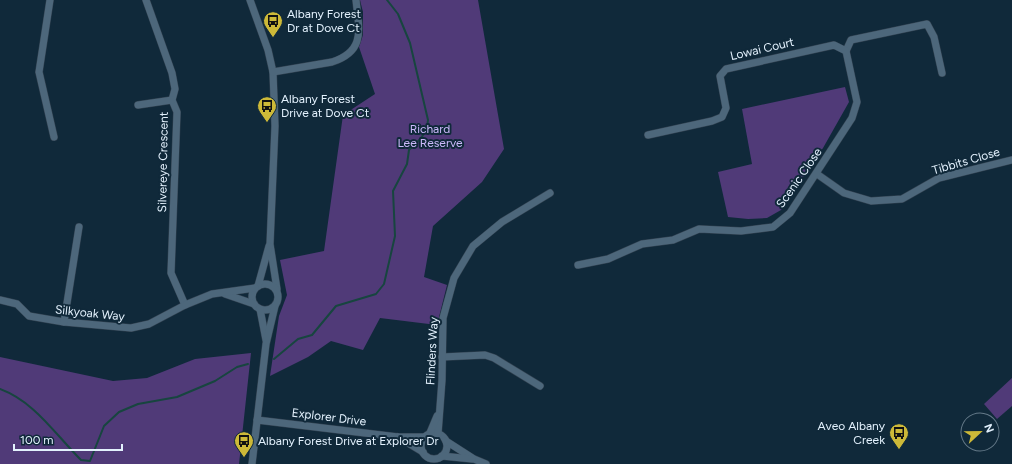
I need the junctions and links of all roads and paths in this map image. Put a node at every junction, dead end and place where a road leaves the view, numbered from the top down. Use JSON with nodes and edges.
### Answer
{"nodes":[{"id":1,"x":50,"y":0,"type":"edge"},
{"id":2,"x":146,"y":0,"type":"edge"},
{"id":3,"x":250,"y":0,"type":"edge"},
{"id":4,"x":356,"y":0,"type":"edge"},
{"id":5,"x":846,"y":51,"type":"junction"},
{"id":6,"x":273,"y":72,"type":"junction"},
{"id":7,"x":942,"y":73,"type":"dead end"},
{"id":8,"x":172,"y":100,"type":"junction"},
{"id":9,"x":138,"y":105,"type":"dead end"},
{"id":10,"x":648,"y":135,"type":"dead end"},
{"id":11,"x":54,"y":137,"type":"dead end"},
{"id":12,"x":1012,"y":160,"type":"edge"},
{"id":13,"x":817,"y":174,"type":"junction"},
{"id":14,"x":550,"y":193,"type":"dead end"},
{"id":15,"x":79,"y":227,"type":"dead end"},
{"id":16,"x":270,"y":244,"type":"junction"},
{"id":17,"x":578,"y":265,"type":"dead end"},
{"id":18,"x":256,"y":287,"type":"junction"},
{"id":19,"x":276,"y":290,"type":"junction"},
{"id":20,"x":223,"y":293,"type":"junction"},
{"id":21,"x":0,"y":300,"type":"edge"},
{"id":22,"x":185,"y":305,"type":"junction"},
{"id":23,"x":275,"y":306,"type":"junction"},
{"id":24,"x":257,"y":307,"type":"junction"},
{"id":25,"x":64,"y":322,"type":"junction"},
{"id":26,"x":266,"y":344,"type":"junction"},
{"id":27,"x":442,"y":357,"type":"junction"},
{"id":28,"x":540,"y":386,"type":"dead end"},
{"id":29,"x":439,"y":412,"type":"junction"},
{"id":30,"x":257,"y":420,"type":"junction"},
{"id":31,"x":438,"y":434,"type":"junction"},
{"id":32,"x":427,"y":436,"type":"junction"},
{"id":33,"x":398,"y":437,"type":"junction"},
{"id":34,"x":446,"y":441,"type":"junction"},
{"id":35,"x":425,"y":454,"type":"junction"},
{"id":36,"x":474,"y":459,"type":"junction"},
{"id":37,"x":438,"y":460,"type":"edge"},
{"id":38,"x":252,"y":464,"type":"edge"},
{"id":39,"x":428,"y":464,"type":"edge"},
{"id":40,"x":486,"y":464,"type":"edge"}],
"edges":[{"from":1,"to":11,"type":"street"},
{"from":2,"to":8,"type":"street","name":"Silvereye Crescent"},
{"from":3,"to":6,"type":"street"},
{"from":4,"to":6,"type":"street"},
{"from":5,"to":7,"type":"street"},
{"from":5,"to":10,"type":"street","name":"Lowai Court"},
{"from":5,"to":13,"type":"street","name":"Scenic Close"},
{"from":6,"to":16,"type":"street"},
{"from":8,"to":9,"type":"street"},
{"from":8,"to":22,"type":"street","name":"Silvereye Crescent"},
{"from":12,"to":13,"type":"street","name":"Tibbits Close"},
{"from":13,"to":17,"type":"street","name":"Scenic Close"},
{"from":14,"to":27,"type":"street","name":"Flinders Way"},
{"from":15,"to":25,"type":"street"},
{"from":16,"to":18,"type":"street"},
{"from":16,"to":19,"type":"street"},
{"from":18,"to":19,"type":"street"},
{"from":18,"to":20,"type":"street","name":"Silkyoak Way"},
{"from":18,"to":24,"type":"street"},
{"from":19,"to":23,"type":"street"},
{"from":20,"to":22,"type":"street","name":"Silkyoak Way"},
{"from":20,"to":24,"type":"street"},
{"from":21,"to":25,"type":"street","name":"Silkyoak Way"},
{"from":22,"to":25,"type":"street","name":"Silkyoak Way"},
{"from":23,"to":24,"type":"street"},
{"from":23,"to":26,"type":"street"},
{"from":24,"to":26,"type":"street"},
{"from":26,"to":30,"type":"street"},
{"from":27,"to":28,"type":"street"},
{"from":27,"to":29,"type":"street","name":"Flinders Way"},
{"from":29,"to":31,"type":"street","name":"Flinders Way"},
{"from":29,"to":32,"type":"street","name":"Flinders Way"},
{"from":30,"to":33,"type":"street","name":"Explorer Drive"},
{"from":30,"to":38,"type":"street"},
{"from":31,"to":32,"type":"street"},
{"from":31,"to":34,"type":"street"},
{"from":32,"to":33,"type":"street","name":"Explorer Drive"},
{"from":32,"to":35,"type":"street"},
{"from":33,"to":35,"type":"street","name":"Explorer Drive"},
{"from":34,"to":36,"type":"street"},
{"from":34,"to":37,"type":"street"},
{"from":35,"to":37,"type":"street"},
{"from":35,"to":39,"type":"street"},
{"from":36,"to":37,"type":"street"},
{"from":36,"to":40,"type":"street"}]}
